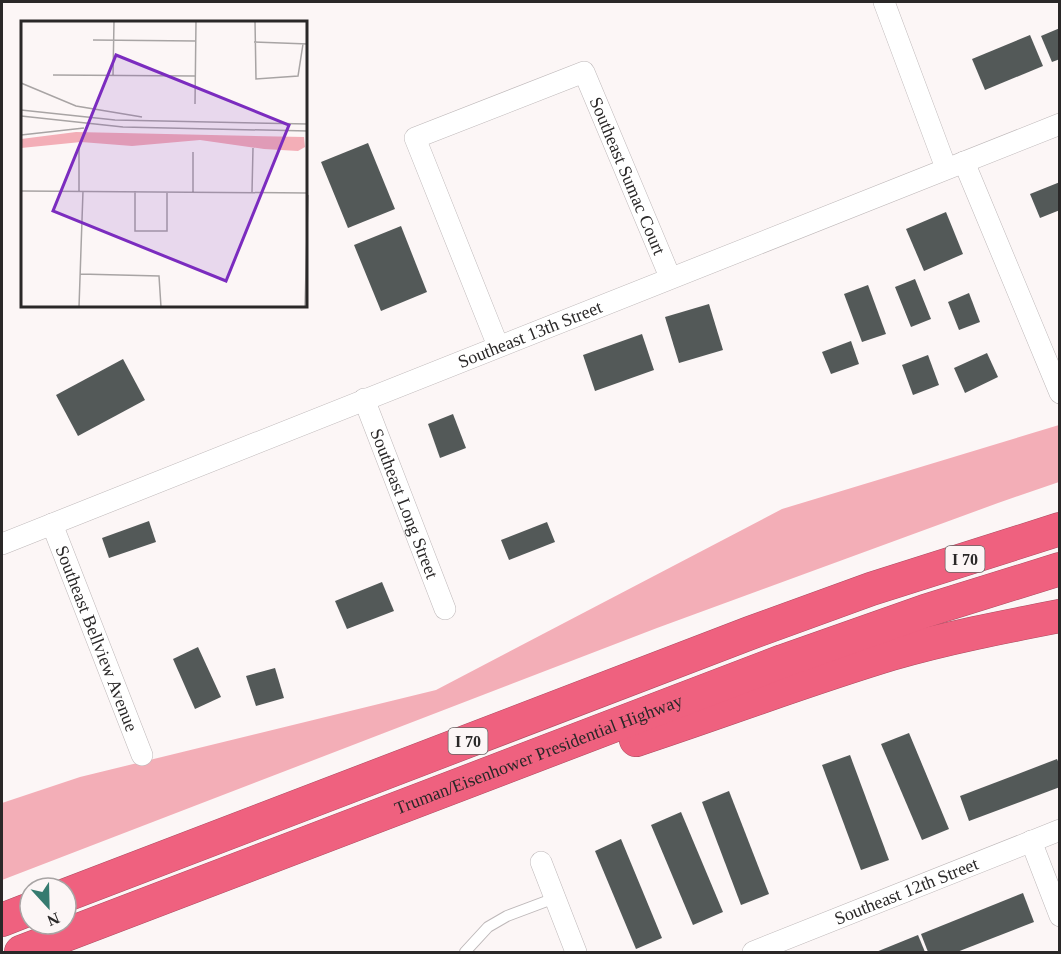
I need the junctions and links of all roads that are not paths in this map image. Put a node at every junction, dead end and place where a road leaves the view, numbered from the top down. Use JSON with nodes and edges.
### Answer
{"nodes":[{"id":1,"x":884,"y":2,"type":"edge"},
{"id":2,"x":1059,"y":124,"type":"edge"},
{"id":3,"x":955,"y":165,"type":"junction"},
{"id":4,"x":670,"y":278,"type":"junction"},
{"id":5,"x":498,"y":346,"type":"junction"},
{"id":6,"x":1059,"y":393,"type":"edge"},
{"id":7,"x":364,"y":399,"type":"junction"},
{"id":8,"x":1059,"y":506,"type":"edge"},
{"id":9,"x":52,"y":524,"type":"junction"},
{"id":10,"x":1059,"y":529,"type":"edge"},
{"id":11,"x":2,"y":544,"type":"edge"},
{"id":12,"x":1059,"y":568,"type":"edge"},
{"id":13,"x":871,"y":589,"type":"junction"},
{"id":14,"x":445,"y":609,"type":"dead end"},
{"id":15,"x":1059,"y":616,"type":"edge"},
{"id":16,"x":142,"y":755,"type":"dead end"},
{"id":17,"x":420,"y":800,"type":"junction"},
{"id":18,"x":1059,"y":830,"type":"edge"},
{"id":19,"x":1031,"y":841,"type":"junction"},
{"id":20,"x":541,"y":862,"type":"dead end"},
{"id":21,"x":78,"y":890,"type":"edge"},
{"id":22,"x":555,"y":898,"type":"junction"},
{"id":23,"x":18,"y":914,"type":"edge"},
{"id":24,"x":1059,"y":916,"type":"edge"},
{"id":25,"x":2,"y":920,"type":"edge"},
{"id":26,"x":21,"y":952,"type":"edge"},
{"id":27,"x":465,"y":952,"type":"edge"},
{"id":28,"x":576,"y":952,"type":"edge"},
{"id":29,"x":753,"y":952,"type":"edge"}],
"edges":[{"from":1,"to":3,"type":"street"},
{"from":2,"to":3,"type":"street","name":"Southeast 13th Street"},
{"from":3,"to":4,"type":"street","name":"Southeast 13th Street"},
{"from":3,"to":6,"type":"street"},
{"from":4,"to":5,"type":"street","name":"Southeast 13th Street"},
{"from":4,"to":5,"type":"street","name":"Southeast Sumac Court"},
{"from":5,"to":7,"type":"street","name":"Southeast 13th Street"},
{"from":7,"to":9,"type":"street","name":"Southeast 13th Street"},
{"from":7,"to":14,"type":"street","name":"Southeast Long Street"},
{"from":8,"to":13,"type":"highway"},
{"from":9,"to":11,"type":"street","name":"Southeast 13th Street"},
{"from":9,"to":16,"type":"street","name":"Southeast Bellview Avenue"},
{"from":10,"to":13,"type":"highway","number":"I 70"},
{"from":12,"to":17,"type":"highway","name":"Truman/Eisenhower Presidential Highway","number":"I 70"},
{"from":13,"to":21,"type":"highway","number":"I 70"},
{"from":15,"to":17,"type":"highway"},
{"from":17,"to":26,"type":"highway","name":"Truman/Eisenhower Presidential Highway","number":"I 70"},
{"from":18,"to":19,"type":"street","name":"Southeast 12th Street"},
{"from":19,"to":24,"type":"street"},
{"from":19,"to":29,"type":"street","name":"Southeast 12th Street"},
{"from":20,"to":22,"type":"street"},
{"from":22,"to":27,"type":"lane"},
{"from":22,"to":28,"type":"street"},
{"from":23,"to":25,"type":"highway"}]}
